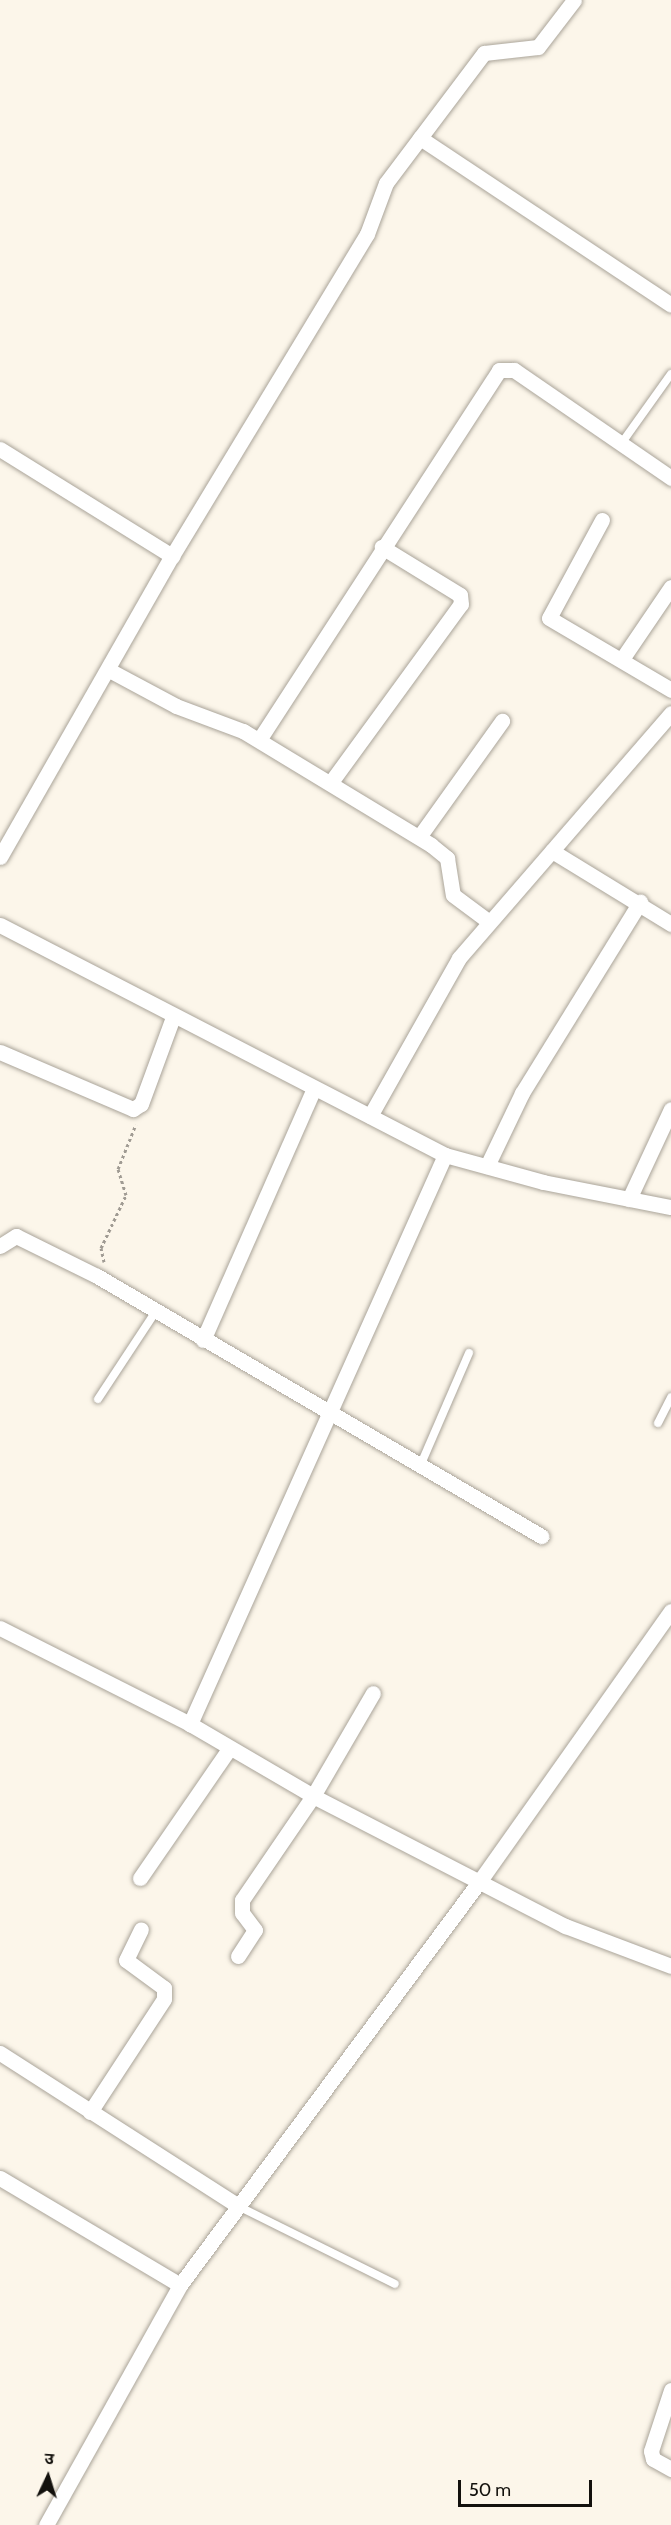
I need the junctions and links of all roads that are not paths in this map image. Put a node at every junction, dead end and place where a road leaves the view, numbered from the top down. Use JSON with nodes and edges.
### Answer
{"nodes":[{"id":1,"x":574,"y":0,"type":"edge"},
{"id":2,"x":420,"y":138,"type":"junction"},
{"id":3,"x":671,"y":305,"type":"edge"},
{"id":4,"x":671,"y":374,"type":"edge"},
{"id":5,"x":621,"y":444,"type":"junction"},
{"id":6,"x":0,"y":449,"type":"edge"},
{"id":7,"x":671,"y":478,"type":"edge"},
{"id":8,"x":602,"y":520,"type":"dead end"},
{"id":9,"x":382,"y":547,"type":"junction"},
{"id":10,"x":172,"y":556,"type":"junction"},
{"id":11,"x":671,"y":587,"type":"edge"},
{"id":12,"x":622,"y":659,"type":"junction"},
{"id":13,"x":110,"y":669,"type":"junction"},
{"id":14,"x":671,"y":690,"type":"edge"},
{"id":15,"x":671,"y":713,"type":"edge"},
{"id":16,"x":502,"y":721,"type":"dead end"},
{"id":17,"x":259,"y":740,"type":"junction"},
{"id":18,"x":331,"y":782,"type":"junction"},
{"id":19,"x":419,"y":837,"type":"junction"},
{"id":20,"x":552,"y":851,"type":"junction"},
{"id":21,"x":0,"y":857,"type":"edge"},
{"id":22,"x":640,"y":902,"type":"junction"},
{"id":23,"x":488,"y":921,"type":"junction"},
{"id":24,"x":671,"y":924,"type":"edge"},
{"id":25,"x":0,"y":925,"type":"edge"},
{"id":26,"x":173,"y":1017,"type":"junction"},
{"id":27,"x":0,"y":1052,"type":"edge"},
{"id":28,"x":315,"y":1088,"type":"junction"},
{"id":29,"x":671,"y":1109,"type":"edge"},
{"id":30,"x":370,"y":1116,"type":"junction"},
{"id":31,"x":446,"y":1155,"type":"junction"},
{"id":32,"x":487,"y":1166,"type":"junction"},
{"id":33,"x":629,"y":1199,"type":"junction"},
{"id":34,"x":671,"y":1207,"type":"edge"},
{"id":35,"x":0,"y":1246,"type":"edge"},
{"id":36,"x":156,"y":1311,"type":"junction"},
{"id":37,"x":202,"y":1340,"type":"junction"},
{"id":38,"x":469,"y":1353,"type":"dead end"},
{"id":39,"x":671,"y":1397,"type":"edge"},
{"id":40,"x":98,"y":1400,"type":"dead end"},
{"id":41,"x":327,"y":1415,"type":"junction"},
{"id":42,"x":658,"y":1423,"type":"dead end"},
{"id":43,"x":421,"y":1464,"type":"junction"},
{"id":44,"x":541,"y":1536,"type":"dead end"},
{"id":45,"x":671,"y":1611,"type":"edge"},
{"id":46,"x":0,"y":1628,"type":"edge"},
{"id":47,"x":373,"y":1693,"type":"dead end"},
{"id":48,"x":190,"y":1724,"type":"junction"},
{"id":49,"x":229,"y":1749,"type":"junction"},
{"id":50,"x":313,"y":1796,"type":"junction"},
{"id":51,"x":140,"y":1878,"type":"dead end"},
{"id":52,"x":479,"y":1882,"type":"junction"},
{"id":53,"x":141,"y":1929,"type":"dead end"},
{"id":54,"x":238,"y":1956,"type":"dead end"},
{"id":55,"x":671,"y":1966,"type":"edge"},
{"id":56,"x":0,"y":2053,"type":"edge"},
{"id":57,"x":90,"y":2112,"type":"junction"},
{"id":58,"x":0,"y":2178,"type":"edge"},
{"id":59,"x":238,"y":2206,"type":"junction"},
{"id":60,"x":395,"y":2284,"type":"dead end"},
{"id":61,"x":180,"y":2285,"type":"junction"},
{"id":62,"x":671,"y":2390,"type":"edge"},
{"id":63,"x":671,"y":2469,"type":"edge"},
{"id":64,"x":48,"y":2524,"type":"edge"}],
"edges":[{"from":1,"to":2,"type":"street"},
{"from":2,"to":3,"type":"street"},
{"from":2,"to":10,"type":"street"},
{"from":4,"to":5,"type":"lane"},
{"from":5,"to":7,"type":"street"},
{"from":5,"to":9,"type":"street"},
{"from":6,"to":10,"type":"street"},
{"from":8,"to":12,"type":"street"},
{"from":9,"to":17,"type":"street"},
{"from":9,"to":18,"type":"street"},
{"from":10,"to":13,"type":"street"},
{"from":11,"to":12,"type":"street"},
{"from":12,"to":14,"type":"street"},
{"from":13,"to":17,"type":"street"},
{"from":13,"to":21,"type":"street"},
{"from":15,"to":20,"type":"street"},
{"from":16,"to":19,"type":"street"},
{"from":17,"to":18,"type":"street"},
{"from":18,"to":19,"type":"street"},
{"from":19,"to":23,"type":"street"},
{"from":20,"to":22,"type":"street"},
{"from":20,"to":23,"type":"street"},
{"from":22,"to":24,"type":"street"},
{"from":22,"to":32,"type":"street"},
{"from":23,"to":30,"type":"street"},
{"from":25,"to":26,"type":"street"},
{"from":26,"to":27,"type":"street"},
{"from":26,"to":28,"type":"street"},
{"from":28,"to":30,"type":"street"},
{"from":28,"to":37,"type":"street"},
{"from":29,"to":33,"type":"street"},
{"from":30,"to":31,"type":"street"},
{"from":31,"to":32,"type":"street"},
{"from":31,"to":41,"type":"street"},
{"from":32,"to":33,"type":"street"},
{"from":33,"to":34,"type":"street"},
{"from":35,"to":36,"type":"street"},
{"from":36,"to":37,"type":"street"},
{"from":36,"to":40,"type":"lane"},
{"from":37,"to":41,"type":"street"},
{"from":38,"to":43,"type":"lane"},
{"from":39,"to":42,"type":"lane"},
{"from":41,"to":43,"type":"street"},
{"from":41,"to":48,"type":"street"},
{"from":43,"to":44,"type":"street"},
{"from":45,"to":52,"type":"street"},
{"from":46,"to":48,"type":"street"},
{"from":47,"to":50,"type":"street"},
{"from":48,"to":49,"type":"street"},
{"from":49,"to":50,"type":"street"},
{"from":49,"to":51,"type":"street"},
{"from":50,"to":52,"type":"street"},
{"from":50,"to":54,"type":"street"},
{"from":52,"to":55,"type":"street"},
{"from":52,"to":59,"type":"street"},
{"from":53,"to":57,"type":"street"},
{"from":56,"to":57,"type":"street"},
{"from":57,"to":59,"type":"street"},
{"from":58,"to":61,"type":"street"},
{"from":59,"to":60,"type":"lane"},
{"from":59,"to":61,"type":"street"},
{"from":61,"to":64,"type":"street"},
{"from":62,"to":63,"type":"street"}]}
